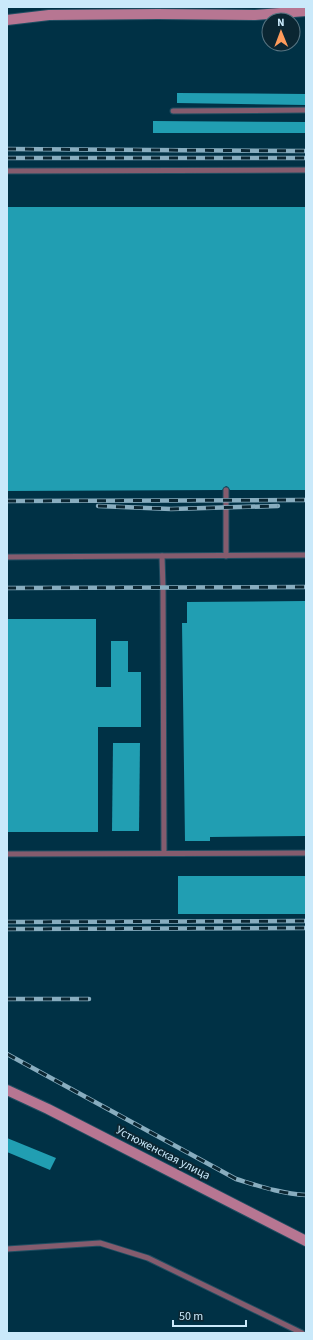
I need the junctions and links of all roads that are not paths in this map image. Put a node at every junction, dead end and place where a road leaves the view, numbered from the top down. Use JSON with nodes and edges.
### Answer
{"nodes":[{"id":1,"x":186,"y":11,"type":"edge"},
{"id":2,"x":306,"y":11,"type":"edge"},
{"id":3,"x":7,"y":20,"type":"edge"},
{"id":4,"x":306,"y":110,"type":"edge"},
{"id":5,"x":173,"y":111,"type":"dead end"},
{"id":6,"x":306,"y":170,"type":"edge"},
{"id":7,"x":7,"y":171,"type":"edge"},
{"id":8,"x":226,"y":490,"type":"dead end"},
{"id":9,"x":306,"y":555,"type":"edge"},
{"id":10,"x":162,"y":556,"type":"junction"},
{"id":11,"x":226,"y":556,"type":"junction"},
{"id":12,"x":7,"y":557,"type":"edge"},
{"id":13,"x":164,"y":853,"type":"junction"},
{"id":14,"x":306,"y":853,"type":"edge"},
{"id":15,"x":7,"y":854,"type":"edge"},
{"id":16,"x":7,"y":1090,"type":"edge"},
{"id":17,"x":306,"y":1241,"type":"edge"},
{"id":18,"x":7,"y":1249,"type":"edge"},
{"id":19,"x":302,"y":1333,"type":"edge"}],
"edges":[{"from":1,"to":2,"type":"main road"},
{"from":1,"to":3,"type":"main road"},
{"from":4,"to":5,"type":"lane"},
{"from":6,"to":7,"type":"lane"},
{"from":8,"to":11,"type":"lane"},
{"from":9,"to":11,"type":"lane"},
{"from":10,"to":11,"type":"lane"},
{"from":10,"to":12,"type":"lane"},
{"from":10,"to":13,"type":"lane"},
{"from":13,"to":14,"type":"lane"},
{"from":13,"to":15,"type":"lane"},
{"from":16,"to":17,"type":"main road","name":"Устюженская улица"},
{"from":18,"to":19,"type":"lane"}]}
